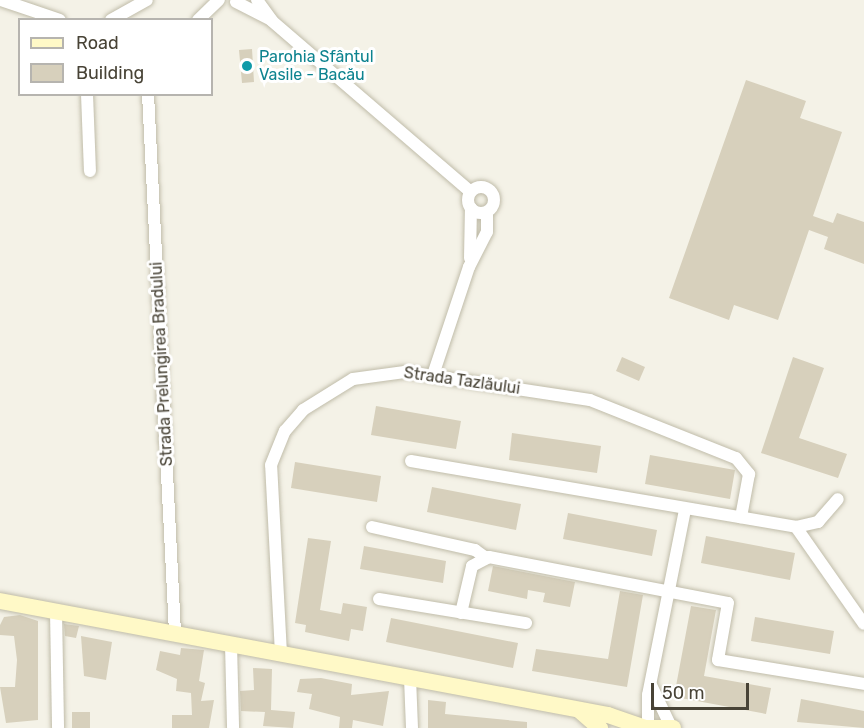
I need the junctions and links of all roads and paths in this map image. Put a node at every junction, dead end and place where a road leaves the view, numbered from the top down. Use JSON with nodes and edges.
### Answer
{"nodes":[{"id":1,"x":1,"y":0,"type":"edge"},
{"id":2,"x":147,"y":0,"type":"edge"},
{"id":3,"x":219,"y":0,"type":"edge"},
{"id":4,"x":257,"y":0,"type":"edge"},
{"id":5,"x":234,"y":1,"type":"edge"},
{"id":6,"x":54,"y":18,"type":"edge"},
{"id":7,"x":115,"y":18,"type":"edge"},
{"id":8,"x":200,"y":18,"type":"edge"},
{"id":9,"x":272,"y":21,"type":"junction"},
{"id":10,"x":87,"y":96,"type":"edge"},
{"id":11,"x":148,"y":96,"type":"edge"},
{"id":12,"x":90,"y":171,"type":"dead end"},
{"id":13,"x":471,"y":192,"type":"junction"},
{"id":14,"x":471,"y":208,"type":"junction"},
{"id":15,"x":487,"y":212,"type":"junction"},
{"id":16,"x":469,"y":267,"type":"junction"},
{"id":17,"x":433,"y":375,"type":"junction"},
{"id":18,"x":411,"y":461,"type":"dead end"},
{"id":19,"x":838,"y":500,"type":"dead end"},
{"id":20,"x":685,"y":509,"type":"junction"},
{"id":21,"x":741,"y":517,"type":"junction"},
{"id":22,"x":801,"y":526,"type":"junction"},
{"id":23,"x":372,"y":527,"type":"dead end"},
{"id":24,"x":486,"y":558,"type":"junction"},
{"id":25,"x":669,"y":590,"type":"junction"},
{"id":26,"x":380,"y":600,"type":"dead end"},
{"id":27,"x":0,"y":601,"type":"edge"},
{"id":28,"x":56,"y":611,"type":"junction"},
{"id":29,"x":461,"y":613,"type":"junction"},
{"id":30,"x":526,"y":623,"type":"dead end"},
{"id":31,"x":864,"y":624,"type":"edge"},
{"id":32,"x":175,"y":633,"type":"junction"},
{"id":33,"x":231,"y":644,"type":"junction"},
{"id":34,"x":280,"y":654,"type":"junction"},
{"id":35,"x":410,"y":678,"type":"junction"},
{"id":36,"x":651,"y":684,"type":"junction"},
{"id":37,"x":864,"y":684,"type":"edge"},
{"id":38,"x":578,"y":710,"type":"junction"},
{"id":39,"x":672,"y":727,"type":"edge"},
{"id":40,"x":58,"y":728,"type":"edge"},
{"id":41,"x":233,"y":728,"type":"edge"},
{"id":42,"x":412,"y":728,"type":"edge"},
{"id":43,"x":600,"y":728,"type":"edge"},
{"id":44,"x":646,"y":728,"type":"edge"}],
"edges":[{"from":1,"to":6,"type":"street"},
{"from":2,"to":7,"type":"street"},
{"from":3,"to":8,"type":"street"},
{"from":4,"to":9,"type":"street"},
{"from":5,"to":9,"type":"street"},
{"from":9,"to":13,"type":"street"},
{"from":10,"to":12,"type":"street"},
{"from":11,"to":32,"type":"street","name":"Strada Prelungirea Bradului"},
{"from":13,"to":14,"type":"street"},
{"from":13,"to":15,"type":"street"},
{"from":14,"to":15,"type":"street"},
{"from":14,"to":16,"type":"street"},
{"from":15,"to":16,"type":"street"},
{"from":16,"to":17,"type":"street"},
{"from":17,"to":21,"type":"street","name":"Strada Tazlăului"},
{"from":17,"to":34,"type":"street","name":"Strada Tazlăului"},
{"from":18,"to":20,"type":"street"},
{"from":19,"to":22,"type":"street"},
{"from":20,"to":21,"type":"street"},
{"from":20,"to":25,"type":"street"},
{"from":21,"to":22,"type":"street"},
{"from":22,"to":31,"type":"street"},
{"from":23,"to":24,"type":"street"},
{"from":24,"to":25,"type":"street"},
{"from":24,"to":29,"type":"street"},
{"from":25,"to":36,"type":"street"},
{"from":25,"to":37,"type":"street"},
{"from":26,"to":29,"type":"street"},
{"from":27,"to":28,"type":"street"},
{"from":28,"to":32,"type":"street"},
{"from":28,"to":40,"type":"street"},
{"from":29,"to":30,"type":"street"},
{"from":32,"to":33,"type":"street"},
{"from":33,"to":34,"type":"street"},
{"from":33,"to":41,"type":"street"},
{"from":34,"to":35,"type":"street"},
{"from":35,"to":38,"type":"street"},
{"from":35,"to":42,"type":"street"},
{"from":36,"to":39,"type":"street"},
{"from":36,"to":44,"type":"street"},
{"from":38,"to":43,"type":"street"},
{"from":38,"to":44,"type":"street"},
{"from":39,"to":44,"type":"street"}]}
